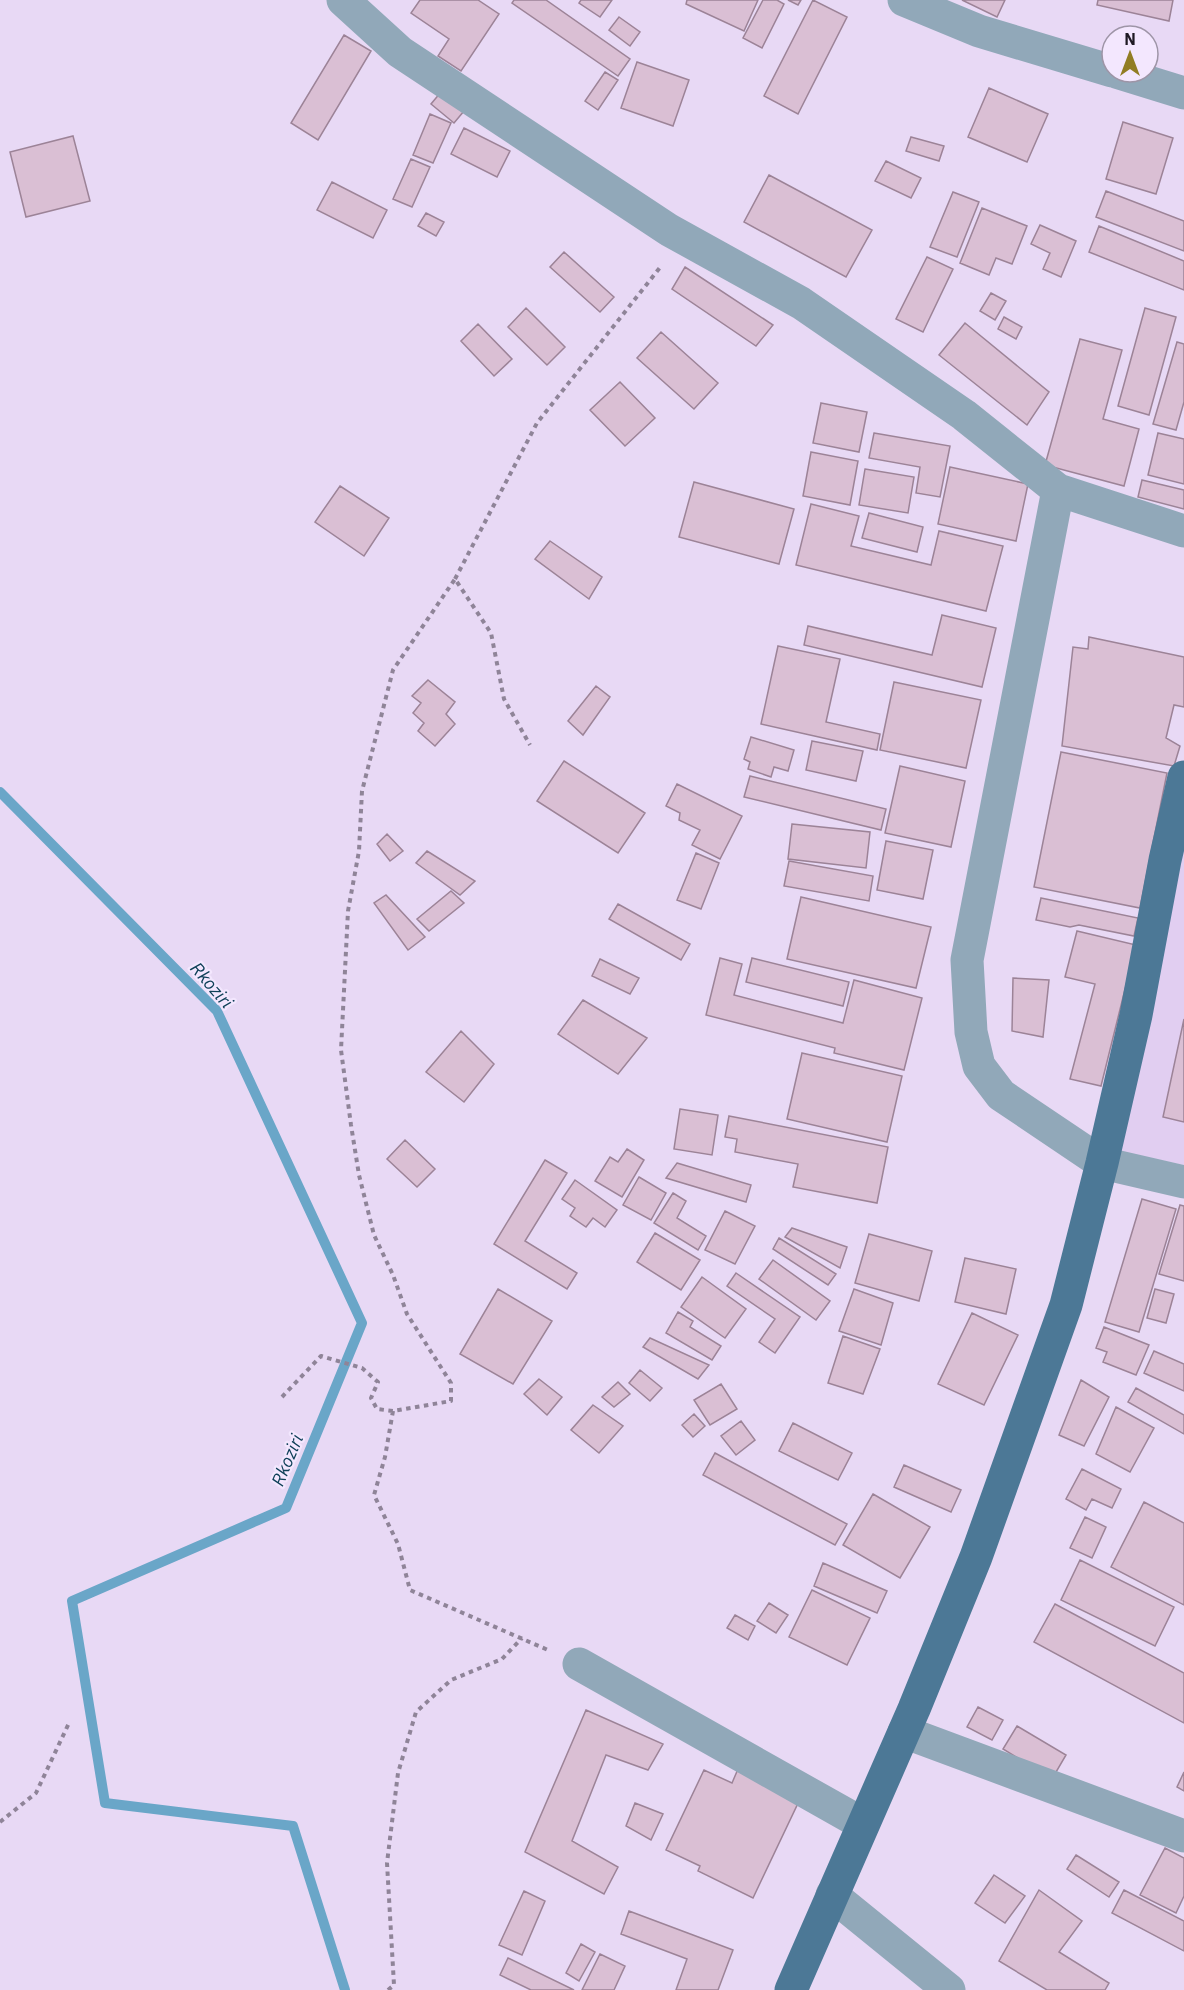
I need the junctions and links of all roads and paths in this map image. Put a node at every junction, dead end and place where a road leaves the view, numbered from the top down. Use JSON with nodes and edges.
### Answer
{"nodes":[{"id":1,"x":344,"y":0,"type":"edge"},
{"id":2,"x":904,"y":0,"type":"edge"},
{"id":3,"x":1100,"y":67,"type":"edge"},
{"id":4,"x":1155,"y":84,"type":"edge"},
{"id":5,"x":1184,"y":93,"type":"edge"},
{"id":6,"x":683,"y":238,"type":"junction"},
{"id":7,"x":1058,"y":490,"type":"junction"},
{"id":8,"x":1184,"y":531,"type":"edge"},
{"id":9,"x":455,"y":579,"type":"junction"},
{"id":10,"x":530,"y":745,"type":"dead end"},
{"id":11,"x":1184,"y":777,"type":"edge"},
{"id":12,"x":1102,"y":1163,"type":"junction"},
{"id":13,"x":1184,"y":1182,"type":"edge"},
{"id":14,"x":282,"y":1397,"type":"dead end"},
{"id":15,"x":393,"y":1411,"type":"junction"},
{"id":16,"x":522,"y":1638,"type":"junction"},
{"id":17,"x":579,"y":1664,"type":"joint"},
{"id":18,"x":69,"y":1723,"type":"dead end"},
{"id":19,"x":904,"y":1732,"type":"junction"},
{"id":20,"x":0,"y":1822,"type":"edge"},
{"id":21,"x":863,"y":1824,"type":"junction"},
{"id":22,"x":1184,"y":1836,"type":"edge"},
{"id":23,"x":832,"y":1895,"type":"junction"},
{"id":24,"x":388,"y":1990,"type":"edge"},
{"id":25,"x":791,"y":1990,"type":"edge"},
{"id":26,"x":949,"y":1990,"type":"edge"}],
"edges":[{"from":1,"to":6,"type":"street"},
{"from":2,"to":3,"type":"street"},
{"from":4,"to":5,"type":"street"},
{"from":6,"to":7,"type":"street"},
{"from":6,"to":9,"type":"path"},
{"from":7,"to":8,"type":"street"},
{"from":7,"to":12,"type":"street"},
{"from":9,"to":10,"type":"path"},
{"from":9,"to":15,"type":"path"},
{"from":11,"to":12,"type":"main road"},
{"from":12,"to":13,"type":"street"},
{"from":12,"to":19,"type":"main road"},
{"from":14,"to":15,"type":"path"},
{"from":15,"to":16,"type":"path"},
{"from":16,"to":17,"type":"path"},
{"from":16,"to":24,"type":"path"},
{"from":17,"to":21,"type":"street"},
{"from":18,"to":20,"type":"path"},
{"from":19,"to":21,"type":"main road"},
{"from":19,"to":22,"type":"street"},
{"from":21,"to":23,"type":"main road"},
{"from":23,"to":25,"type":"main road"},
{"from":23,"to":26,"type":"street"}]}
